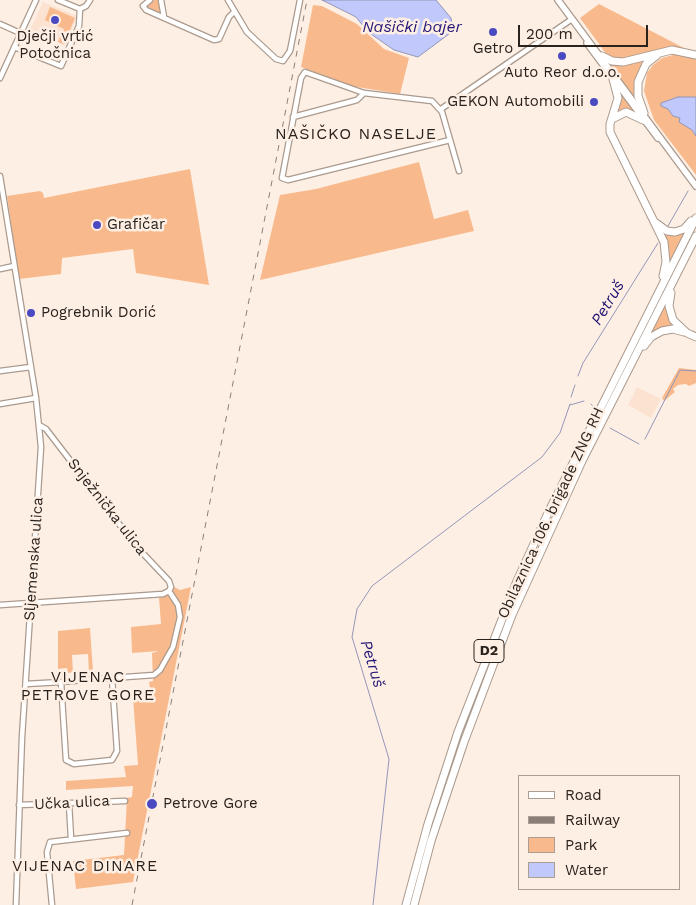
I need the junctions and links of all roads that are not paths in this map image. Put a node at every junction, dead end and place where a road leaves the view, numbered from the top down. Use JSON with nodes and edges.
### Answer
{"nodes":[{"id":1,"x":36,"y":0,"type":"edge"},
{"id":2,"x":58,"y":0,"type":"edge"},
{"id":3,"x":90,"y":0,"type":"edge"},
{"id":4,"x":150,"y":0,"type":"edge"},
{"id":5,"x":161,"y":0,"type":"edge"},
{"id":6,"x":228,"y":0,"type":"edge"},
{"id":7,"x":300,"y":0,"type":"edge"},
{"id":8,"x":558,"y":0,"type":"edge"},
{"id":9,"x":80,"y":9,"type":"junction"},
{"id":10,"x":234,"y":12,"type":"junction"},
{"id":11,"x":164,"y":17,"type":"junction"},
{"id":12,"x":572,"y":19,"type":"junction"},
{"id":13,"x":0,"y":24,"type":"edge"},
{"id":14,"x":20,"y":33,"type":"junction"},
{"id":15,"x":586,"y":38,"type":"junction"},
{"id":16,"x":14,"y":47,"type":"junction"},
{"id":17,"x":659,"y":53,"type":"junction"},
{"id":18,"x":696,"y":55,"type":"edge"},
{"id":19,"x":602,"y":56,"type":"junction"},
{"id":20,"x":0,"y":78,"type":"edge"},
{"id":21,"x":613,"y":79,"type":"junction"},
{"id":22,"x":364,"y":93,"type":"junction"},
{"id":23,"x":441,"y":109,"type":"junction"},
{"id":24,"x":293,"y":117,"type":"junction"},
{"id":25,"x":644,"y":117,"type":"junction"},
{"id":26,"x":611,"y":120,"type":"junction"},
{"id":27,"x":450,"y":140,"type":"junction"},
{"id":28,"x":459,"y":172,"type":"dead end"},
{"id":29,"x":0,"y":176,"type":"edge"},
{"id":30,"x":696,"y":186,"type":"edge"},
{"id":31,"x":6,"y":216,"type":"junction"},
{"id":32,"x":0,"y":217,"type":"edge"},
{"id":33,"x":696,"y":217,"type":"edge"},
{"id":34,"x":655,"y":222,"type":"junction"},
{"id":35,"x":696,"y":236,"type":"edge"},
{"id":36,"x":14,"y":266,"type":"junction"},
{"id":37,"x":0,"y":268,"type":"edge"},
{"id":38,"x":676,"y":275,"type":"junction"},
{"id":39,"x":661,"y":288,"type":"junction"},
{"id":40,"x":687,"y":333,"type":"junction"},
{"id":41,"x":696,"y":337,"type":"edge"},
{"id":42,"x":632,"y":362,"type":"junction"},
{"id":43,"x":31,"y":367,"type":"junction"},
{"id":44,"x":0,"y":372,"type":"edge"},
{"id":45,"x":36,"y":398,"type":"junction"},
{"id":46,"x":0,"y":404,"type":"edge"},
{"id":47,"x":39,"y":426,"type":"junction"},
{"id":48,"x":169,"y":591,"type":"junction"},
{"id":49,"x":30,"y":603,"type":"junction"},
{"id":50,"x":0,"y":605,"type":"edge"},
{"id":51,"x":112,"y":678,"type":"junction"},
{"id":52,"x":61,"y":682,"type":"junction"},
{"id":53,"x":26,"y":684,"type":"junction"},
{"id":54,"x":125,"y":801,"type":"dead end"},
{"id":55,"x":69,"y":804,"type":"junction"},
{"id":56,"x":19,"y":806,"type":"junction"},
{"id":57,"x":127,"y":833,"type":"dead end"},
{"id":58,"x":71,"y":838,"type":"junction"},
{"id":59,"x":16,"y":905,"type":"edge"},
{"id":60,"x":52,"y":905,"type":"edge"},
{"id":61,"x":406,"y":905,"type":"edge"},
{"id":62,"x":414,"y":905,"type":"edge"}],
"edges":[{"from":1,"to":14,"type":"street"},
{"from":2,"to":9,"type":"street"},
{"from":3,"to":9,"type":"street"},
{"from":4,"to":11,"type":"street"},
{"from":5,"to":11,"type":"street"},
{"from":6,"to":10,"type":"street"},
{"from":7,"to":10,"type":"street"},
{"from":8,"to":12,"type":"main road"},
{"from":9,"to":16,"type":"street"},
{"from":10,"to":11,"type":"street"},
{"from":12,"to":15,"type":"main road"},
{"from":12,"to":23,"type":"street"},
{"from":13,"to":14,"type":"street"},
{"from":14,"to":16,"type":"street"},
{"from":15,"to":19,"type":"main road"},
{"from":15,"to":21,"type":"main road"},
{"from":16,"to":20,"type":"street"},
{"from":17,"to":18,"type":"highway"},
{"from":17,"to":19,"type":"highway"},
{"from":17,"to":25,"type":"highway"},
{"from":19,"to":25,"type":"main road"},
{"from":21,"to":25,"type":"main road"},
{"from":21,"to":26,"type":"highway"},
{"from":22,"to":23,"type":"street"},
{"from":22,"to":24,"type":"street"},
{"from":22,"to":24,"type":"street"},
{"from":23,"to":27,"type":"street"},
{"from":24,"to":27,"type":"street"},
{"from":25,"to":26,"type":"highway"},
{"from":25,"to":30,"type":"main road"},
{"from":26,"to":34,"type":"highway"},
{"from":27,"to":28,"type":"street"},
{"from":29,"to":31,"type":"street","name":"Sljemenska ulica"},
{"from":31,"to":32,"type":"street"},
{"from":31,"to":36,"type":"street","name":"Sljemenska ulica"},
{"from":33,"to":34,"type":"highway"},
{"from":33,"to":39,"type":"highway","name":"Obilaznica 106. brigade ZNG RH","number":"D2"},
{"from":34,"to":39,"type":"highway"},
{"from":35,"to":38,"type":"highway","name":"Obilaznica 106. brigade ZNG RH","number":"D2"},
{"from":36,"to":37,"type":"street"},
{"from":36,"to":43,"type":"street","name":"Sljemenska ulica"},
{"from":38,"to":40,"type":"highway"},
{"from":38,"to":42,"type":"highway","name":"Obilaznica 106. brigade ZNG RH","number":"D2"},
{"from":39,"to":61,"type":"highway","name":"Obilaznica 106. brigade ZNG RH","number":"D2"},
{"from":40,"to":41,"type":"highway"},
{"from":40,"to":42,"type":"highway"},
{"from":42,"to":62,"type":"highway","name":"Obilaznica 106. brigade ZNG RH","number":"D2"},
{"from":43,"to":44,"type":"street"},
{"from":43,"to":45,"type":"street","name":"Sljemenska ulica"},
{"from":45,"to":46,"type":"street"},
{"from":45,"to":47,"type":"street","name":"Sljemenska ulica"},
{"from":47,"to":48,"type":"street","name":"Snježnička ulica"},
{"from":47,"to":49,"type":"street","name":"Sljemenska ulica"},
{"from":48,"to":49,"type":"street"},
{"from":48,"to":51,"type":"street"},
{"from":49,"to":50,"type":"street"},
{"from":49,"to":53,"type":"street","name":"Sljemenska ulica"},
{"from":51,"to":52,"type":"street"},
{"from":51,"to":52,"type":"street"},
{"from":52,"to":53,"type":"street"},
{"from":53,"to":56,"type":"street","name":"Sljemenska ulica"},
{"from":54,"to":55,"type":"street","name":"Učka ulica"},
{"from":55,"to":56,"type":"street","name":"Učka ulica"},
{"from":55,"to":58,"type":"street"},
{"from":56,"to":59,"type":"street","name":"Sljemenska ulica"},
{"from":57,"to":58,"type":"street"},
{"from":58,"to":60,"type":"street"}]}
